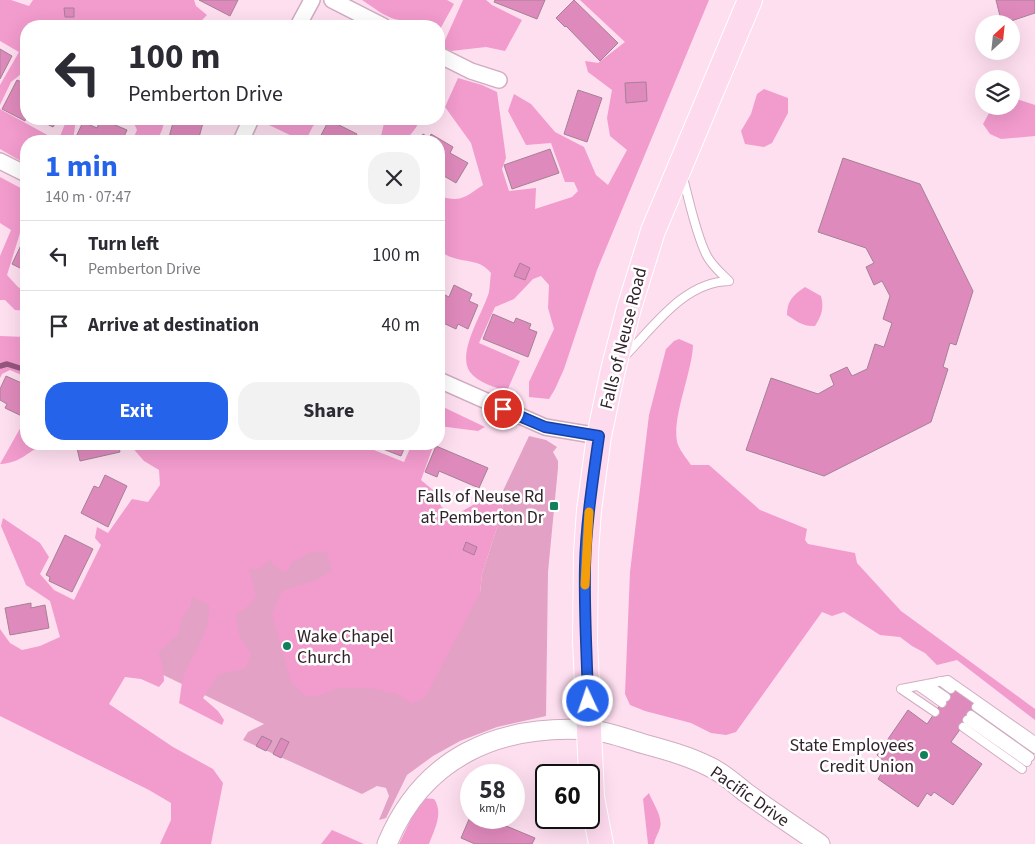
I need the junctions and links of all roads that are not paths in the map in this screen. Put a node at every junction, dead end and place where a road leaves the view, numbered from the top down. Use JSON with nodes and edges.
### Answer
{"nodes":[{"id":1,"x":312,"y":0,"type":"edge"},
{"id":2,"x":332,"y":0,"type":"edge"},
{"id":3,"x":750,"y":0,"type":"edge"},
{"id":4,"x":301,"y":20,"type":"edge"},
{"id":5,"x":371,"y":20,"type":"edge"},
{"id":6,"x":445,"y":58,"type":"edge"},
{"id":7,"x":499,"y":80,"type":"dead end"},
{"id":8,"x":0,"y":161,"type":"edge"},
{"id":9,"x":680,"y":168,"type":"junction"},
{"id":10,"x":20,"y":171,"type":"edge"},
{"id":11,"x":613,"y":370,"type":"junction"},
{"id":12,"x":445,"y":383,"type":"edge"},
{"id":13,"x":599,"y":436,"type":"junction"},
{"id":14,"x":940,"y":681,"type":"junction"},
{"id":15,"x":927,"y":684,"type":"junction"},
{"id":16,"x":918,"y":686,"type":"junction"},
{"id":17,"x":951,"y":689,"type":"dead end"},
{"id":18,"x":940,"y":705,"type":"junction"},
{"id":19,"x":976,"y":707,"type":"dead end"},
{"id":20,"x":965,"y":723,"type":"joint"},
{"id":21,"x":590,"y":730,"type":"junction"},
{"id":22,"x":1035,"y":741,"type":"edge"},
{"id":23,"x":1035,"y":749,"type":"edge"},
{"id":24,"x":387,"y":844,"type":"edge"},
{"id":25,"x":601,"y":844,"type":"edge"},
{"id":26,"x":820,"y":844,"type":"edge"}],
"edges":[{"from":1,"to":4,"type":"street"},
{"from":2,"to":5,"type":"street"},
{"from":3,"to":9,"type":"main road","name":"Falls of Neuse Road"},
{"from":6,"to":7,"type":"street"},
{"from":8,"to":10,"type":"street"},
{"from":9,"to":11,"type":"main road","name":"Falls of Neuse Road"},
{"from":9,"to":11,"type":"lane"},
{"from":11,"to":13,"type":"main road","name":"Falls of Neuse Road"},
{"from":12,"to":13,"type":"street"},
{"from":13,"to":21,"type":"main road","name":"Falls of Neuse Road"},
{"from":14,"to":15,"type":"lane"},
{"from":14,"to":17,"type":"lane"},
{"from":14,"to":22,"type":"lane"},
{"from":15,"to":16,"type":"lane"},
{"from":15,"to":18,"type":"lane"},
{"from":16,"to":18,"type":"lane"},
{"from":16,"to":18,"type":"lane"},
{"from":19,"to":23,"type":"lane"},
{"from":20,"to":20,"type":"lane"},
{"from":21,"to":24,"type":"street","name":"Pacific Drive"},
{"from":21,"to":25,"type":"main road","name":"Falls of Neuse Road"},
{"from":21,"to":26,"type":"street","name":"Pacific Drive"}]}
